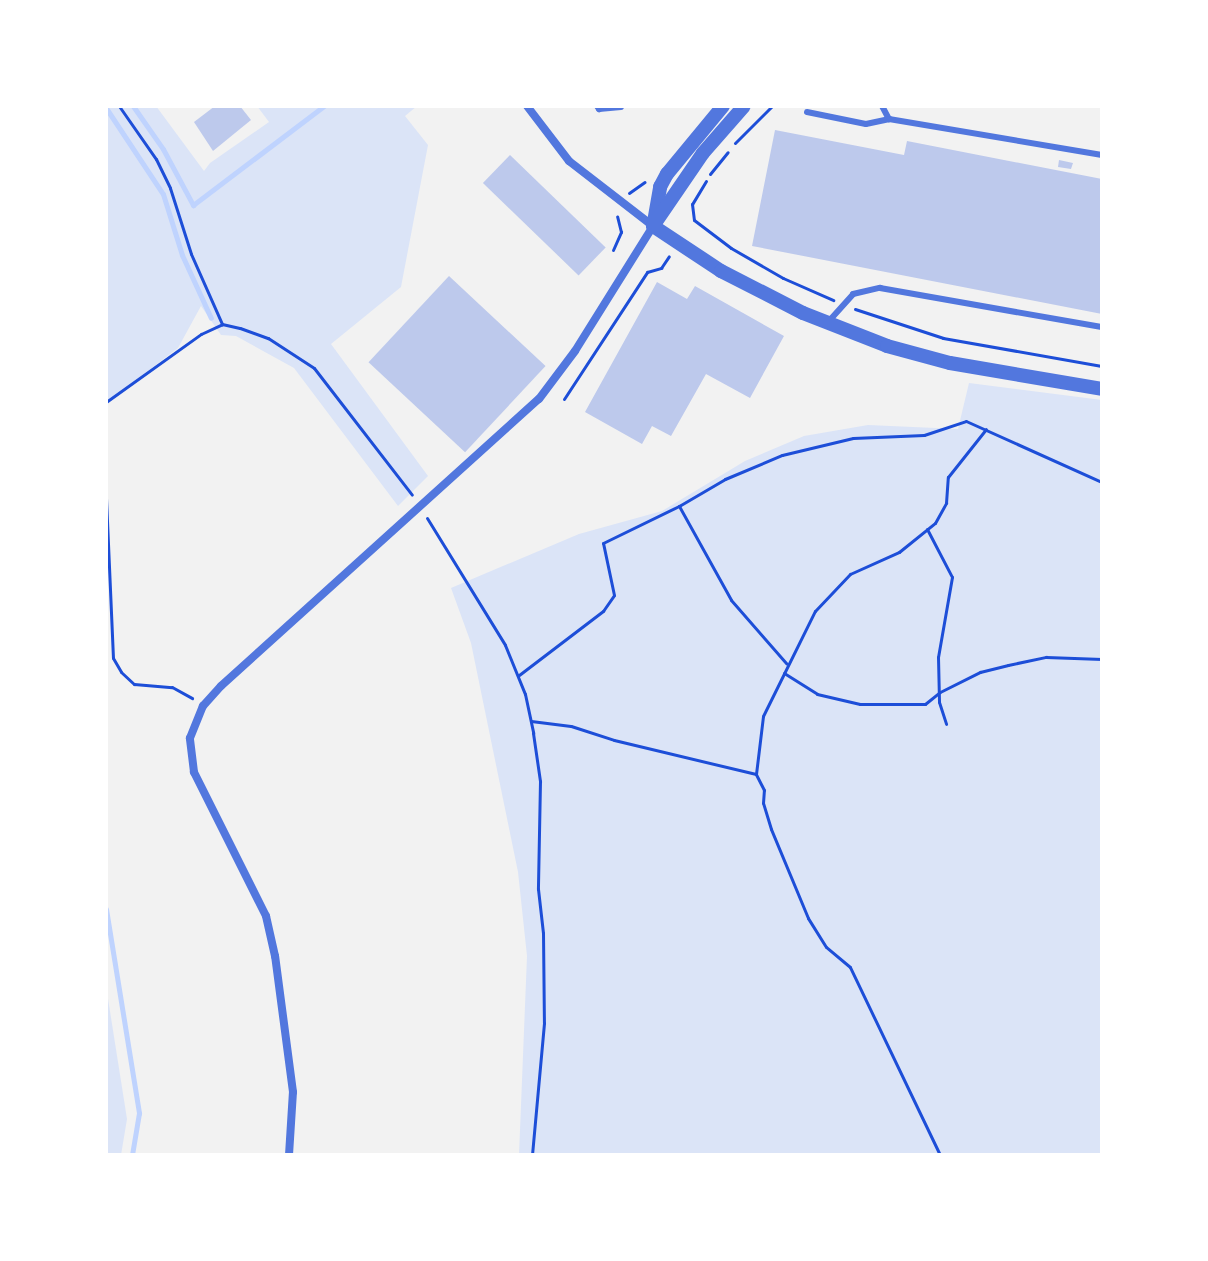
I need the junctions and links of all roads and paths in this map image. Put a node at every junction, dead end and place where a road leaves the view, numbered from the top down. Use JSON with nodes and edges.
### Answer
{"nodes":[{"id":1,"x":119,"y":106,"type":"edge"},
{"id":2,"x":527,"y":106,"type":"edge"},
{"id":3,"x":597,"y":106,"type":"edge"},
{"id":4,"x":723,"y":106,"type":"edge"},
{"id":5,"x":744,"y":106,"type":"edge"},
{"id":6,"x":772,"y":106,"type":"edge"},
{"id":7,"x":882,"y":106,"type":"edge"},
{"id":8,"x":621,"y":107,"type":"edge"},
{"id":9,"x":807,"y":112,"type":"dead end"},
{"id":10,"x":889,"y":119,"type":"junction"},
{"id":11,"x":1102,"y":155,"type":"edge"},
{"id":12,"x":649,"y":180,"type":"dead end"},
{"id":13,"x":621,"y":184,"type":"dead end"},
{"id":14,"x":616,"y":213,"type":"dead end"},
{"id":15,"x":653,"y":226,"type":"junction"},
{"id":16,"x":613,"y":250,"type":"dead end"},
{"id":17,"x":661,"y":268,"type":"dead end"},
{"id":18,"x":842,"y":304,"type":"junction"},
{"id":19,"x":827,"y":323,"type":"junction"},
{"id":20,"x":222,"y":324,"type":"junction"},
{"id":21,"x":1102,"y":327,"type":"edge"},
{"id":22,"x":1102,"y":366,"type":"edge"},
{"id":23,"x":1102,"y":389,"type":"edge"},
{"id":24,"x":564,"y":399,"type":"dead end"},
{"id":25,"x":106,"y":402,"type":"edge"},
{"id":26,"x":986,"y":429,"type":"junction"},
{"id":27,"x":1102,"y":482,"type":"edge"},
{"id":28,"x":106,"y":498,"type":"edge"},
{"id":29,"x":679,"y":506,"type":"junction"},
{"id":30,"x":421,"y":507,"type":"junction"},
{"id":31,"x":927,"y":529,"type":"junction"},
{"id":32,"x":1102,"y":659,"type":"edge"},
{"id":33,"x":786,"y":663,"type":"junction"},
{"id":34,"x":782,"y":672,"type":"junction"},
{"id":35,"x":517,"y":676,"type":"junction"},
{"id":36,"x":940,"y":692,"type":"junction"},
{"id":37,"x":203,"y":706,"type":"junction"},
{"id":38,"x":531,"y":721,"type":"junction"},
{"id":39,"x":946,"y":724,"type":"dead end"},
{"id":40,"x":756,"y":774,"type":"junction"},
{"id":41,"x":289,"y":1155,"type":"edge"},
{"id":42,"x":532,"y":1155,"type":"edge"},
{"id":43,"x":940,"y":1155,"type":"edge"}],
"edges":[{"from":1,"to":20,"type":"path"},
{"from":2,"to":15,"type":"street"},
{"from":3,"to":8,"type":"lane"},
{"from":4,"to":15,"type":"street"},
{"from":5,"to":15,"type":"street"},
{"from":6,"to":18,"type":"path"},
{"from":7,"to":10,"type":"lane"},
{"from":9,"to":10,"type":"lane"},
{"from":10,"to":11,"type":"lane"},
{"from":12,"to":13,"type":"path"},
{"from":14,"to":16,"type":"path"},
{"from":15,"to":19,"type":"street"},
{"from":15,"to":30,"type":"street"},
{"from":17,"to":24,"type":"path"},
{"from":18,"to":19,"type":"lane"},
{"from":18,"to":21,"type":"lane"},
{"from":18,"to":22,"type":"path"},
{"from":19,"to":23,"type":"street"},
{"from":20,"to":25,"type":"path"},
{"from":20,"to":30,"type":"path"},
{"from":26,"to":27,"type":"path"},
{"from":26,"to":29,"type":"path"},
{"from":26,"to":31,"type":"path"},
{"from":28,"to":37,"type":"path"},
{"from":29,"to":33,"type":"path"},
{"from":29,"to":35,"type":"path"},
{"from":30,"to":35,"type":"path"},
{"from":30,"to":37,"type":"street"},
{"from":31,"to":33,"type":"path"},
{"from":31,"to":36,"type":"path"},
{"from":32,"to":36,"type":"path"},
{"from":33,"to":34,"type":"path"},
{"from":34,"to":36,"type":"path"},
{"from":34,"to":40,"type":"path"},
{"from":35,"to":38,"type":"path"},
{"from":36,"to":39,"type":"path"},
{"from":37,"to":41,"type":"street"},
{"from":38,"to":40,"type":"path"},
{"from":38,"to":42,"type":"path"},
{"from":40,"to":43,"type":"path"}]}
